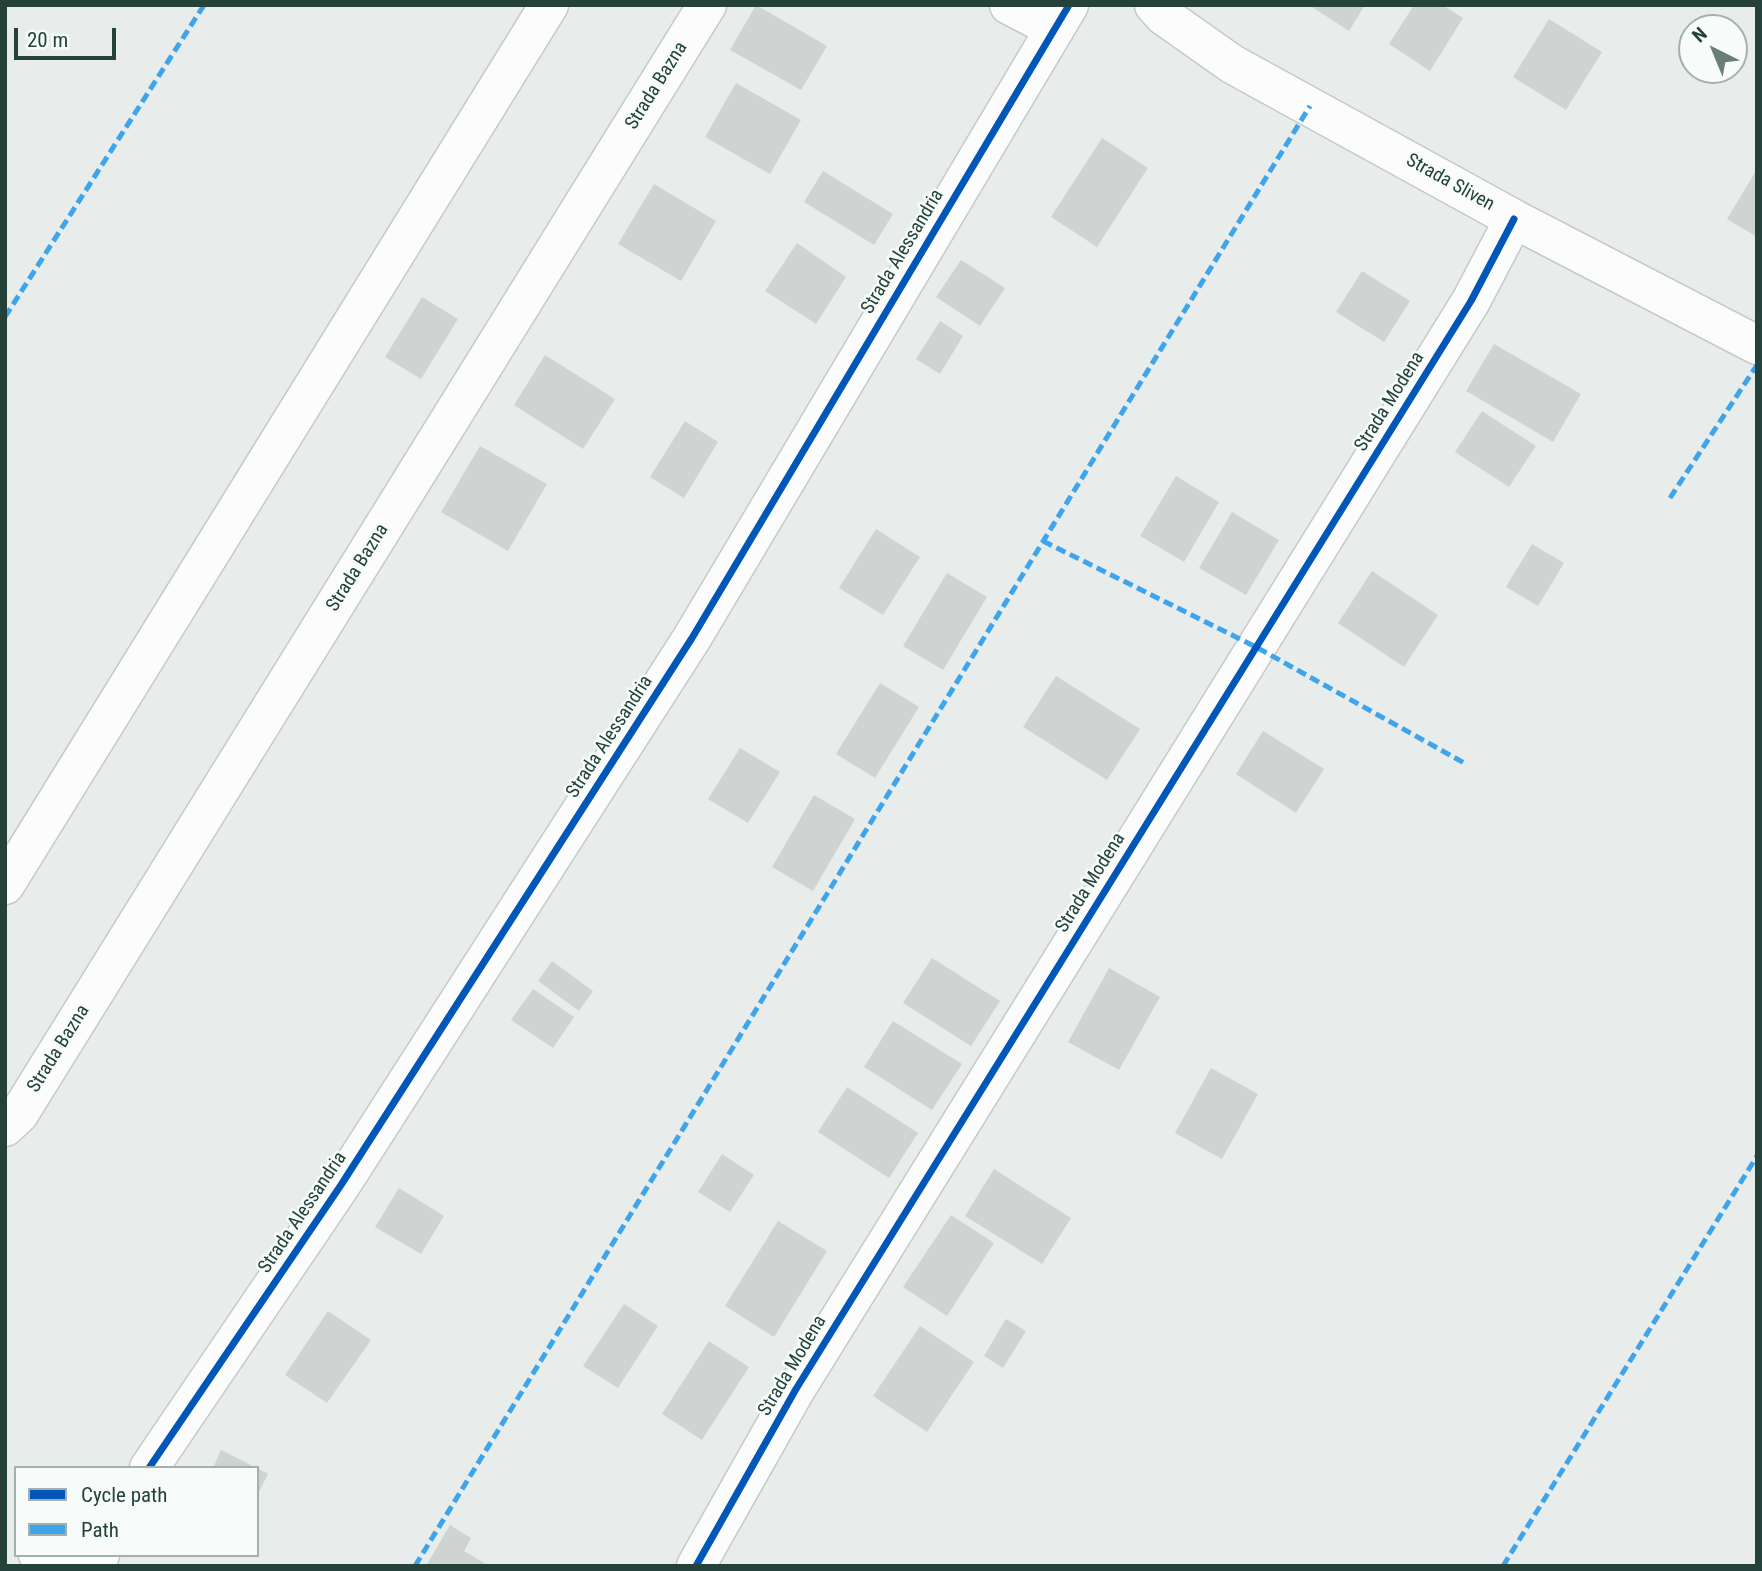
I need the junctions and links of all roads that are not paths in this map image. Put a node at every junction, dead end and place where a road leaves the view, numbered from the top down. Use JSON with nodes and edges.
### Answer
{"nodes":[{"id":1,"x":549,"y":5,"type":"edge"},
{"id":2,"x":706,"y":5,"type":"edge"},
{"id":3,"x":1009,"y":5,"type":"edge"},
{"id":4,"x":1154,"y":5,"type":"edge"},
{"id":5,"x":1062,"y":17,"type":"edge"},
{"id":6,"x":1514,"y":219,"type":"junction"},
{"id":7,"x":1757,"y":345,"type":"edge"},
{"id":8,"x":5,"y":885,"type":"edge"},
{"id":9,"x":5,"y":1127,"type":"edge"},
{"id":10,"x":150,"y":1466,"type":"edge"},
{"id":11,"x":44,"y":1557,"type":"edge"},
{"id":12,"x":70,"y":1566,"type":"edge"},
{"id":13,"x":696,"y":1566,"type":"edge"}],
"edges":[{"from":1,"to":8,"type":"street"},
{"from":2,"to":9,"type":"street","name":"Strada Bazna"},
{"from":3,"to":5,"type":"street"},
{"from":4,"to":6,"type":"street","name":"Strada Sliven"},
{"from":5,"to":10,"type":"street","name":"Strada Alessandria"},
{"from":6,"to":7,"type":"street","name":"Strada Sliven"},
{"from":6,"to":13,"type":"street","name":"Strada Modena"},
{"from":11,"to":12,"type":"street"}]}
